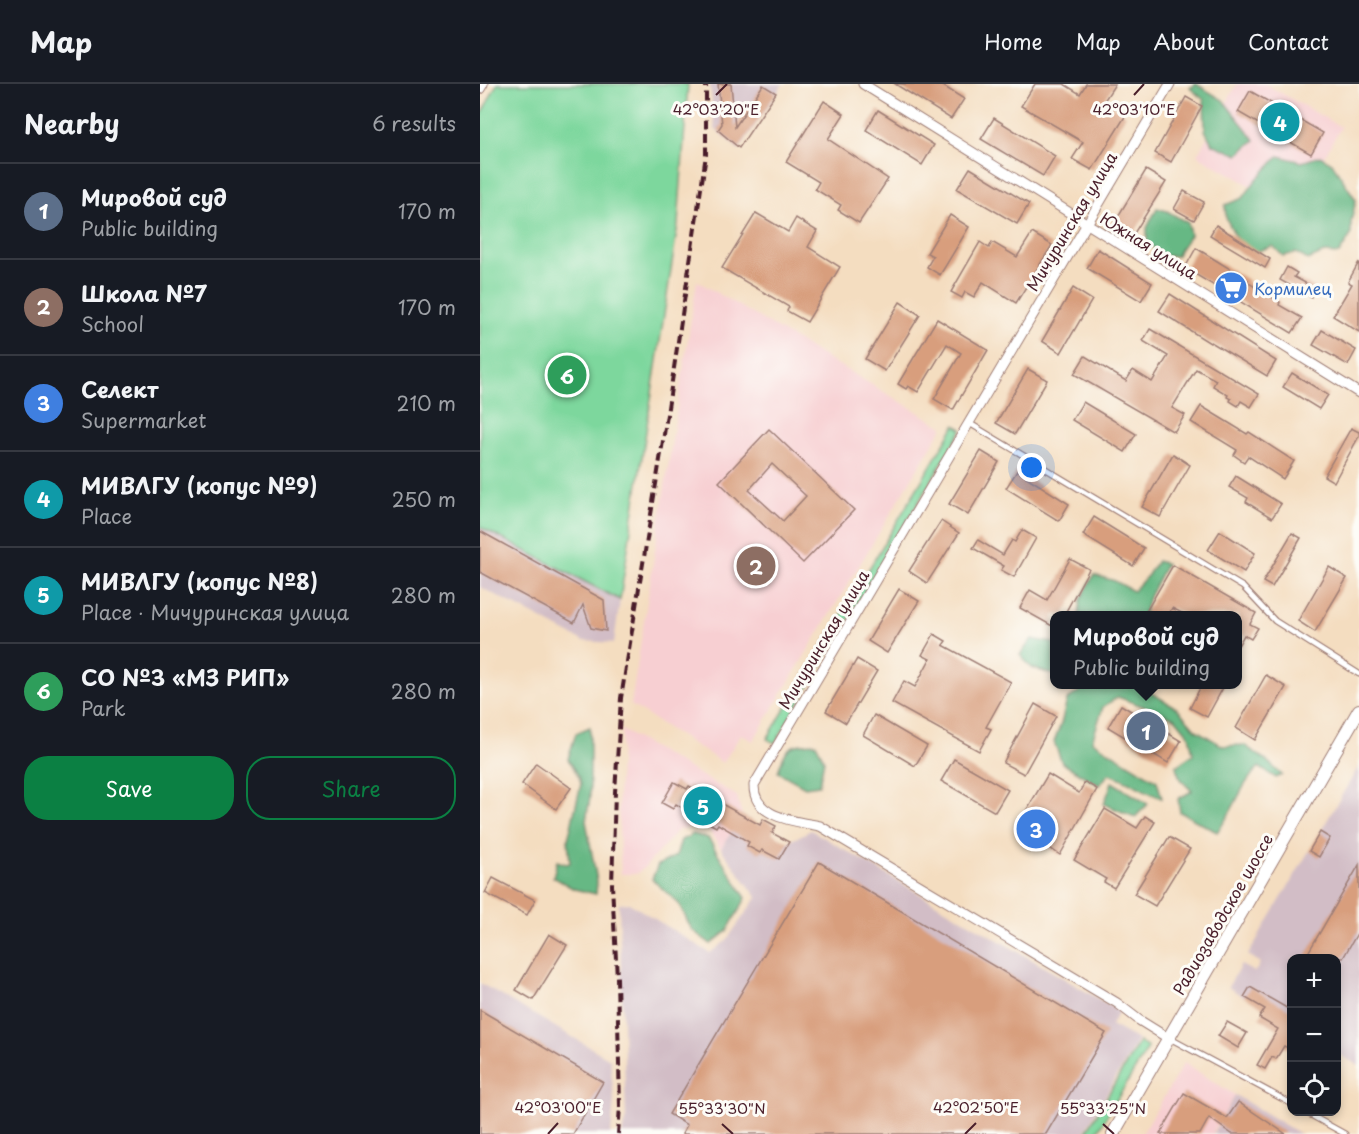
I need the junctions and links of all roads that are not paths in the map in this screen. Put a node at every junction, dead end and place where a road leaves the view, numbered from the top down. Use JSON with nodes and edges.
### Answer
{"nodes":[{"id":1,"x":483,"y":84,"type":"edge"},
{"id":2,"x":863,"y":84,"type":"edge"},
{"id":3,"x":1170,"y":84,"type":"edge"},
{"id":4,"x":480,"y":89,"type":"edge"},
{"id":5,"x":1087,"y":224,"type":"junction"},
{"id":6,"x":1359,"y":393,"type":"edge"},
{"id":7,"x":969,"y":423,"type":"junction"},
{"id":8,"x":1359,"y":674,"type":"edge"},
{"id":9,"x":1359,"y":710,"type":"edge"},
{"id":10,"x":1168,"y":1038,"type":"junction"},
{"id":11,"x":1287,"y":1101,"type":"edge"},
{"id":12,"x":1312,"y":1116,"type":"edge"},
{"id":13,"x":1113,"y":1134,"type":"edge"},
{"id":14,"x":1345,"y":1134,"type":"edge"}],
"edges":[{"from":1,"to":4,"type":"street"},
{"from":2,"to":5,"type":"street","name":"Южная улица"},
{"from":3,"to":5,"type":"street","name":"Мичуринская улица"},
{"from":5,"to":6,"type":"street","name":"Южная улица"},
{"from":5,"to":7,"type":"street","name":"Мичуринская улица"},
{"from":7,"to":8,"type":"lane"},
{"from":7,"to":10,"type":"street","name":"Мичуринская улица"},
{"from":9,"to":10,"type":"street","name":"Радиозаводское шоссе"},
{"from":10,"to":11,"type":"lane"},
{"from":10,"to":13,"type":"street","name":"Радиозаводское шоссе"},
{"from":12,"to":14,"type":"lane"}]}
